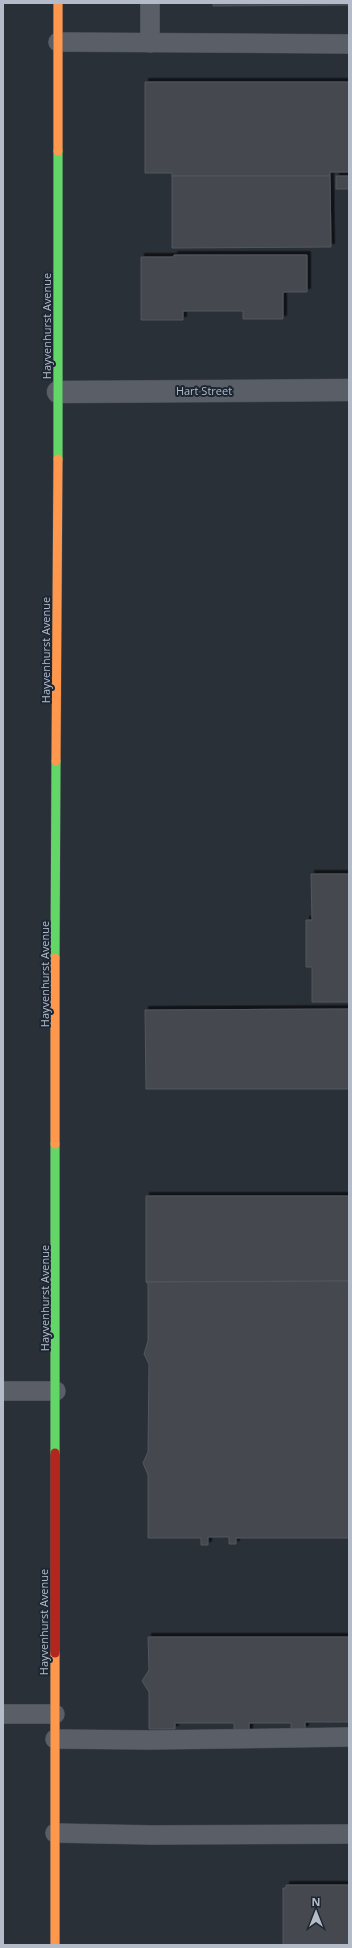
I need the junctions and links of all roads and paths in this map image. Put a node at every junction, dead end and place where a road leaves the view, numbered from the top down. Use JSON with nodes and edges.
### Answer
{"nodes":[{"id":1,"x":58,"y":3,"type":"edge"},
{"id":2,"x":150,"y":3,"type":"edge"},
{"id":3,"x":58,"y":42,"type":"junction"},
{"id":4,"x":150,"y":43,"type":"junction"},
{"id":5,"x":349,"y":44,"type":"edge"},
{"id":6,"x":349,"y":390,"type":"edge"},
{"id":7,"x":58,"y":392,"type":"junction"},
{"id":8,"x":3,"y":1391,"type":"edge"},
{"id":9,"x":56,"y":1391,"type":"junction"},
{"id":10,"x":3,"y":1714,"type":"edge"},
{"id":11,"x":55,"y":1714,"type":"junction"},
{"id":12,"x":349,"y":1737,"type":"edge"},
{"id":13,"x":55,"y":1739,"type":"junction"},
{"id":14,"x":55,"y":1833,"type":"junction"},
{"id":15,"x":349,"y":1834,"type":"edge"},
{"id":16,"x":55,"y":1945,"type":"edge"}],
"edges":[{"from":1,"to":3,"type":"main road","name":"Hayvenhurst Avenue"},
{"from":2,"to":4,"type":"lane"},
{"from":3,"to":4,"type":"lane"},
{"from":3,"to":7,"type":"main road","name":"Hayvenhurst Avenue"},
{"from":4,"to":5,"type":"lane"},
{"from":6,"to":7,"type":"street","name":"Hart Street"},
{"from":7,"to":9,"type":"main road","name":"Hayvenhurst Avenue"},
{"from":8,"to":9,"type":"lane"},
{"from":9,"to":11,"type":"main road","name":"Hayvenhurst Avenue"},
{"from":10,"to":11,"type":"lane"},
{"from":11,"to":13,"type":"main road","name":"Hayvenhurst Avenue"},
{"from":12,"to":13,"type":"lane"},
{"from":13,"to":14,"type":"main road","name":"Hayvenhurst Avenue"},
{"from":14,"to":15,"type":"lane"},
{"from":14,"to":16,"type":"main road","name":"Hayvenhurst Avenue"}]}
